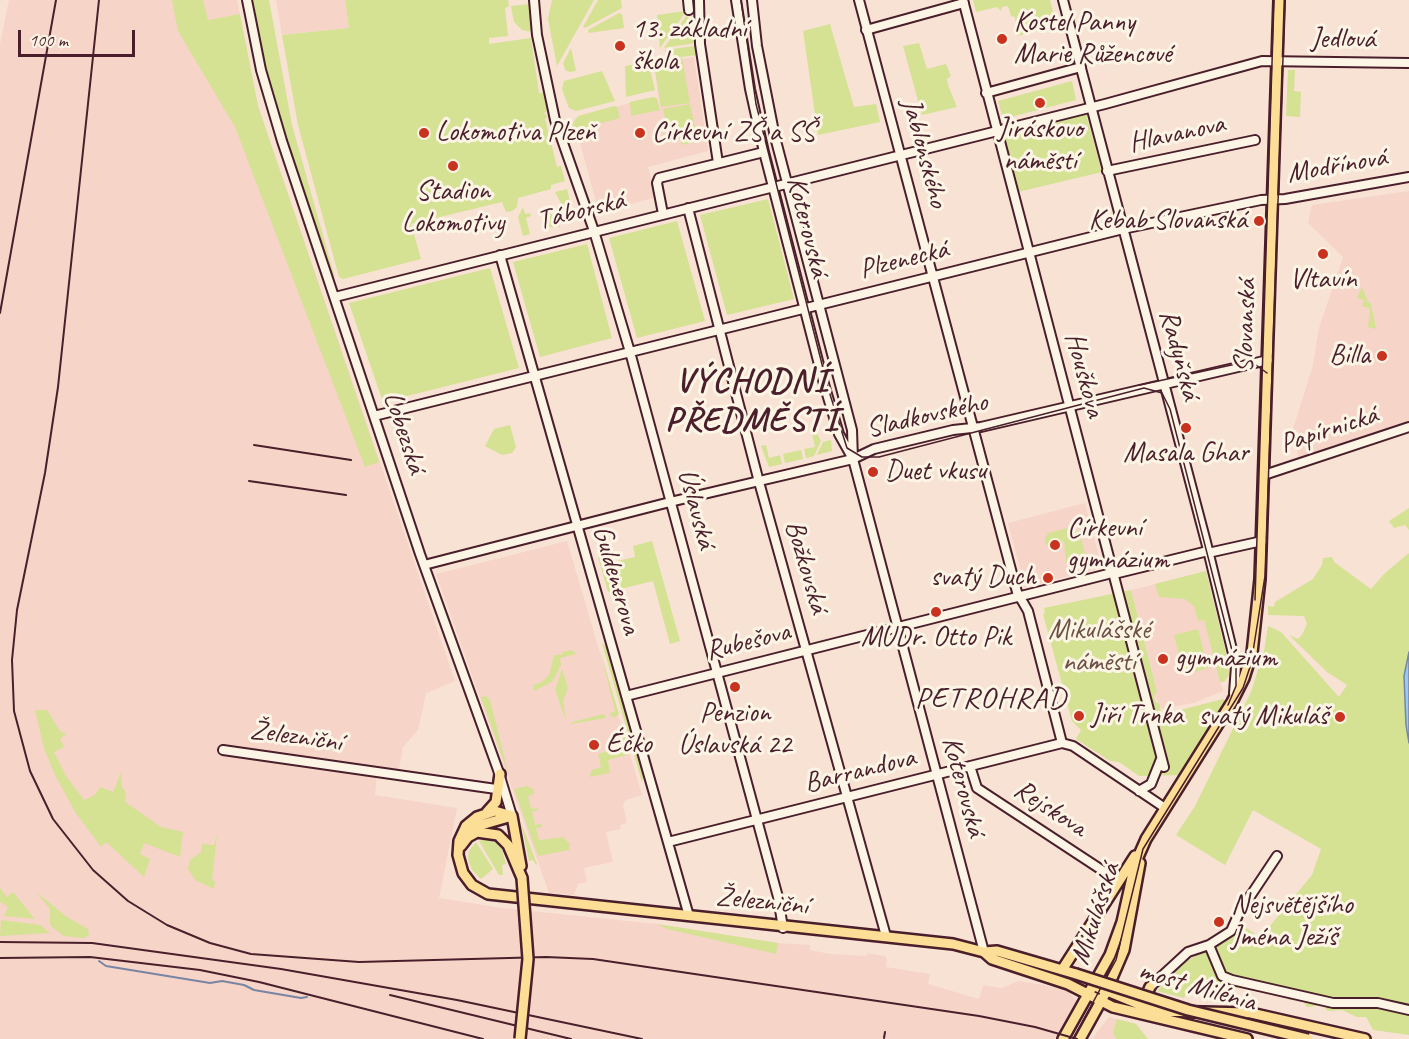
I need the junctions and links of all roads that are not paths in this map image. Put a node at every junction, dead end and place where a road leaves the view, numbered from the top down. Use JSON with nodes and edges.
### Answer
{"nodes":[{"id":1,"x":247,"y":0,"type":"edge"},
{"id":2,"x":534,"y":0,"type":"edge"},
{"id":3,"x":688,"y":0,"type":"edge"},
{"id":4,"x":699,"y":0,"type":"edge"},
{"id":5,"x":736,"y":0,"type":"edge"},
{"id":6,"x":752,"y":0,"type":"edge"},
{"id":7,"x":859,"y":0,"type":"edge"},
{"id":8,"x":1063,"y":0,"type":"edge"},
{"id":9,"x":1279,"y":0,"type":"edge"},
{"id":10,"x":964,"y":2,"type":"edge"},
{"id":11,"x":689,"y":10,"type":"dead end"},
{"id":12,"x":866,"y":30,"type":"junction"},
{"id":13,"x":1277,"y":62,"type":"junction"},
{"id":14,"x":1409,"y":63,"type":"edge"},
{"id":15,"x":1081,"y":67,"type":"junction"},
{"id":16,"x":986,"y":93,"type":"junction"},
{"id":17,"x":1092,"y":106,"type":"junction"},
{"id":18,"x":995,"y":130,"type":"junction"},
{"id":19,"x":1256,"y":140,"type":"dead end"},
{"id":20,"x":764,"y":152,"type":"junction"},
{"id":21,"x":902,"y":153,"type":"junction"},
{"id":22,"x":718,"y":163,"type":"junction"},
{"id":23,"x":1107,"y":171,"type":"junction"},
{"id":24,"x":1409,"y":176,"type":"edge"},
{"id":25,"x":786,"y":183,"type":"junction"},
{"id":26,"x":773,"y":186,"type":"junction"},
{"id":27,"x":1273,"y":200,"type":"junction"},
{"id":28,"x":688,"y":207,"type":"junction"},
{"id":29,"x":663,"y":214,"type":"junction"},
{"id":30,"x":1122,"y":229,"type":"junction"},
{"id":31,"x":594,"y":231,"type":"junction"},
{"id":32,"x":1028,"y":252,"type":"junction"},
{"id":33,"x":500,"y":255,"type":"junction"},
{"id":34,"x":934,"y":276,"type":"junction"},
{"id":35,"x":335,"y":297,"type":"junction"},
{"id":36,"x":818,"y":305,"type":"junction"},
{"id":37,"x":805,"y":308,"type":"junction"},
{"id":38,"x":718,"y":330,"type":"junction"},
{"id":39,"x":630,"y":352,"type":"junction"},
{"id":40,"x":1268,"y":360,"type":"junction"},
{"id":41,"x":535,"y":376,"type":"junction"},
{"id":42,"x":1163,"y":382,"type":"junction"},
{"id":43,"x":1069,"y":405,"type":"junction"},
{"id":44,"x":374,"y":416,"type":"junction"},
{"id":45,"x":1409,"y":427,"type":"edge"},
{"id":46,"x":974,"y":428,"type":"junction"},
{"id":47,"x":853,"y":459,"type":"junction"},
{"id":48,"x":1264,"y":475,"type":"junction"},
{"id":49,"x":759,"y":482,"type":"junction"},
{"id":50,"x":670,"y":502,"type":"junction"},
{"id":51,"x":578,"y":526,"type":"junction"},
{"id":52,"x":1262,"y":541,"type":"junction"},
{"id":53,"x":1208,"y":552,"type":"junction"},
{"id":54,"x":424,"y":565,"type":"junction"},
{"id":55,"x":1113,"y":571,"type":"junction"},
{"id":56,"x":1020,"y":596,"type":"junction"},
{"id":57,"x":898,"y":627,"type":"junction"},
{"id":58,"x":806,"y":650,"type":"junction"},
{"id":59,"x":1252,"y":653,"type":"joint"},
{"id":60,"x":717,"y":673,"type":"junction"},
{"id":61,"x":626,"y":696,"type":"junction"},
{"id":62,"x":1232,"y":702,"type":"junction"},
{"id":63,"x":1062,"y":743,"type":"junction"},
{"id":64,"x":223,"y":750,"type":"dead end"},
{"id":65,"x":1161,"y":758,"type":"junction"},
{"id":66,"x":970,"y":766,"type":"junction"},
{"id":67,"x":1164,"y":767,"type":"dead end"},
{"id":68,"x":500,"y":774,"type":"joint"},
{"id":69,"x":937,"y":775,"type":"junction"},
{"id":70,"x":501,"y":790,"type":"junction"},
{"id":71,"x":1139,"y":790,"type":"junction"},
{"id":72,"x":846,"y":797,"type":"junction"},
{"id":73,"x":1165,"y":808,"type":"junction"},
{"id":74,"x":512,"y":816,"type":"junction"},
{"id":75,"x":477,"y":818,"type":"junction"},
{"id":76,"x":757,"y":820,"type":"junction"},
{"id":77,"x":668,"y":842,"type":"junction"},
{"id":78,"x":1143,"y":846,"type":"junction"},
{"id":79,"x":1277,"y":856,"type":"dead end"},
{"id":80,"x":459,"y":861,"type":"junction"},
{"id":81,"x":522,"y":878,"type":"junction"},
{"id":82,"x":1117,"y":880,"type":"junction"},
{"id":83,"x":689,"y":916,"type":"junction"},
{"id":84,"x":783,"y":928,"type":"junction"},
{"id":85,"x":886,"y":936,"type":"junction"},
{"id":86,"x":1209,"y":945,"type":"junction"},
{"id":87,"x":984,"y":952,"type":"junction"},
{"id":88,"x":1062,"y":970,"type":"junction"},
{"id":89,"x":1076,"y":974,"type":"joint"},
{"id":90,"x":1095,"y":986,"type":"junction"},
{"id":91,"x":1150,"y":987,"type":"joint"},
{"id":92,"x":1106,"y":992,"type":"junction"},
{"id":93,"x":1090,"y":995,"type":"junction"},
{"id":94,"x":1101,"y":1002,"type":"junction"},
{"id":95,"x":1409,"y":1010,"type":"edge"},
{"id":96,"x":1156,"y":1011,"type":"junction"},
{"id":97,"x":1362,"y":1038,"type":"edge"},
{"id":98,"x":520,"y":1039,"type":"edge"},
{"id":99,"x":1063,"y":1039,"type":"edge"},
{"id":100,"x":1080,"y":1039,"type":"edge"},
{"id":101,"x":1247,"y":1039,"type":"edge"},
{"id":102,"x":1308,"y":1039,"type":"edge"}],
"edges":[{"from":1,"to":35,"type":"street","name":"Lobezská"},
{"from":2,"to":31,"type":"street","name":"Úslavská"},
{"from":3,"to":11,"type":"street"},
{"from":4,"to":22,"type":"street"},
{"from":5,"to":20,"type":"street","name":"Koterovská"},
{"from":6,"to":25,"type":"street","name":"Koterovská"},
{"from":7,"to":12,"type":"street","name":"Jablonského"},
{"from":8,"to":15,"type":"street"},
{"from":9,"to":13,"type":"main road","name":"Slovanská"},
{"from":10,"to":12,"type":"street"},
{"from":10,"to":16,"type":"street"},
{"from":12,"to":21,"type":"street","name":"Jablonského"},
{"from":13,"to":14,"type":"street","name":"Jedlová"},
{"from":13,"to":17,"type":"street","name":"Jedlová"},
{"from":13,"to":27,"type":"main road","name":"Slovanská"},
{"from":15,"to":16,"type":"street"},
{"from":15,"to":17,"type":"street"},
{"from":16,"to":18,"type":"street"},
{"from":17,"to":18,"type":"street"},
{"from":17,"to":23,"type":"street"},
{"from":18,"to":21,"type":"street","name":"Táborská"},
{"from":18,"to":32,"type":"street","name":"Houškova"},
{"from":19,"to":23,"type":"street","name":"Hlavanova"},
{"from":20,"to":22,"type":"street","name":"Táborská"},
{"from":20,"to":26,"type":"street","name":"Koterovská"},
{"from":21,"to":25,"type":"street","name":"Táborská"},
{"from":21,"to":34,"type":"street","name":"Jablonského"},
{"from":22,"to":29,"type":"street","name":"Táborská"},
{"from":23,"to":30,"type":"street","name":"Radyňská"},
{"from":24,"to":27,"type":"street","name":"Modřínová"},
{"from":25,"to":26,"type":"street","name":"Táborská"},
{"from":25,"to":36,"type":"street","name":"Koterovská"},
{"from":26,"to":28,"type":"street","name":"Táborská"},
{"from":26,"to":37,"type":"street","name":"Koterovská"},
{"from":27,"to":30,"type":"street","name":"Plzenecká"},
{"from":27,"to":40,"type":"main road","name":"Slovanská"},
{"from":28,"to":29,"type":"street","name":"Táborská"},
{"from":28,"to":38,"type":"street","name":"Božkovská"},
{"from":29,"to":31,"type":"street","name":"Táborská"},
{"from":30,"to":32,"type":"street","name":"Plzenecká"},
{"from":30,"to":42,"type":"street","name":"Radyňská"},
{"from":31,"to":33,"type":"street","name":"Táborská"},
{"from":31,"to":39,"type":"street","name":"Úslavská"},
{"from":32,"to":34,"type":"street","name":"Plzenecká"},
{"from":32,"to":43,"type":"street","name":"Houškova"},
{"from":33,"to":35,"type":"street","name":"Táborská"},
{"from":33,"to":41,"type":"street","name":"Guldenerova"},
{"from":34,"to":36,"type":"street","name":"Plzenecká"},
{"from":34,"to":46,"type":"street","name":"Jablonského"},
{"from":35,"to":44,"type":"street","name":"Lobezská"},
{"from":36,"to":37,"type":"street","name":"Plzenecká"},
{"from":36,"to":47,"type":"street","name":"Koterovská"},
{"from":37,"to":38,"type":"street","name":"Plzenecká"},
{"from":37,"to":47,"type":"street","name":"Koterovská"},
{"from":38,"to":39,"type":"street","name":"Plzenecká"},
{"from":38,"to":49,"type":"street","name":"Božkovská"},
{"from":39,"to":41,"type":"street","name":"Plzenecká"},
{"from":39,"to":50,"type":"street","name":"Úslavská"},
{"from":40,"to":42,"type":"street","name":"Sladkovského"},
{"from":40,"to":48,"type":"main road","name":"Slovanská"},
{"from":41,"to":44,"type":"street","name":"Plzenecká"},
{"from":41,"to":51,"type":"street","name":"Guldenerova"},
{"from":42,"to":43,"type":"street","name":"Sladkovského"},
{"from":42,"to":53,"type":"street","name":"Radyňská"},
{"from":43,"to":46,"type":"street","name":"Sladkovského"},
{"from":43,"to":55,"type":"street","name":"Houškova"},
{"from":44,"to":54,"type":"street","name":"Lobezská"},
{"from":45,"to":48,"type":"street","name":"Papírnická"},
{"from":46,"to":47,"type":"street","name":"Sladkovského"},
{"from":46,"to":56,"type":"street","name":"Jablonského"},
{"from":47,"to":49,"type":"street","name":"Sladkovského"},
{"from":47,"to":57,"type":"street","name":"Koterovská"},
{"from":48,"to":52,"type":"main road","name":"Slovanská"},
{"from":49,"to":50,"type":"street","name":"Sladkovského"},
{"from":49,"to":58,"type":"street","name":"Božkovská"},
{"from":50,"to":51,"type":"street","name":"Sladkovského"},
{"from":50,"to":60,"type":"street","name":"Úslavská"},
{"from":51,"to":54,"type":"street","name":"Sladkovského"},
{"from":51,"to":61,"type":"street","name":"Guldenerova"},
{"from":52,"to":53,"type":"street"},
{"from":52,"to":59,"type":"main road","name":"Slovanská"},
{"from":53,"to":55,"type":"street"},
{"from":53,"to":62,"type":"street"},
{"from":54,"to":68,"type":"street","name":"Lobezská"},
{"from":55,"to":56,"type":"street"},
{"from":55,"to":65,"type":"street"},
{"from":56,"to":57,"type":"street","name":"Rubešova"},
{"from":56,"to":63,"type":"street"},
{"from":57,"to":58,"type":"street","name":"Rubešova"},
{"from":57,"to":69,"type":"street","name":"Koterovská"},
{"from":58,"to":60,"type":"street","name":"Rubešova"},
{"from":58,"to":72,"type":"street","name":"Božkovská"},
{"from":59,"to":62,"type":"main road","name":"Mikulášská"},
{"from":60,"to":61,"type":"street","name":"Rubešova"},
{"from":60,"to":76,"type":"street","name":"Úslavská"},
{"from":61,"to":77,"type":"street","name":"Guldenerova"},
{"from":62,"to":73,"type":"main road","name":"Mikulášská"},
{"from":63,"to":66,"type":"street","name":"Barrandova"},
{"from":63,"to":71,"type":"street"},
{"from":64,"to":70,"type":"street","name":"Železniční"},
{"from":65,"to":67,"type":"street"},
{"from":65,"to":71,"type":"street"},
{"from":66,"to":69,"type":"street","name":"Barrandova"},
{"from":66,"to":82,"type":"street","name":"Rejskova"},
{"from":68,"to":70,"type":"main road"},
{"from":69,"to":72,"type":"street","name":"Barrandova"},
{"from":69,"to":87,"type":"street","name":"Koterovská"},
{"from":70,"to":74,"type":"street"},
{"from":70,"to":75,"type":"main road"},
{"from":71,"to":73,"type":"street"},
{"from":72,"to":76,"type":"street","name":"Barrandova"},
{"from":72,"to":85,"type":"street","name":"Božkovská"},
{"from":73,"to":78,"type":"main road","name":"Mikulášská"},
{"from":74,"to":75,"type":"main road"},
{"from":74,"to":80,"type":"main road"},
{"from":74,"to":81,"type":"main road"},
{"from":75,"to":80,"type":"main road"},
{"from":76,"to":77,"type":"street","name":"Barrandova"},
{"from":76,"to":84,"type":"street","name":"Úslavská"},
{"from":77,"to":83,"type":"street","name":"Guldenerova"},
{"from":78,"to":82,"type":"main road"},
{"from":78,"to":90,"type":"main road","name":"Mikulášská"},
{"from":78,"to":92,"type":"main road","name":"Mikulášská"},
{"from":79,"to":86,"type":"street"},
{"from":80,"to":81,"type":"main road"},
{"from":80,"to":83,"type":"main road","name":"Železniční"},
{"from":81,"to":98,"type":"main road","bridge":true},
{"from":82,"to":88,"type":"main road"},
{"from":83,"to":84,"type":"main road","name":"Železniční"},
{"from":84,"to":85,"type":"main road","name":"Železniční"},
{"from":85,"to":87,"type":"main road","name":"Železniční"},
{"from":86,"to":91,"type":"street"},
{"from":86,"to":95,"type":"street"},
{"from":87,"to":88,"type":"main road","name":"Železniční"},
{"from":87,"to":93,"type":"main road"},
{"from":88,"to":89,"type":"main road","name":"Železniční"},
{"from":89,"to":102,"type":"main road","name":"most Milénia","bridge":true},
{"from":90,"to":92,"type":"main road"},
{"from":90,"to":93,"type":"main road","name":"Mikulášská"},
{"from":91,"to":96,"type":"main road"},
{"from":92,"to":94,"type":"main road","name":"Mikulášská"},
{"from":92,"to":96,"type":"main road"},
{"from":93,"to":94,"type":"main road"},
{"from":93,"to":99,"type":"main road","name":"Mikulášská"},
{"from":94,"to":100,"type":"main road","name":"Mikulášská"},
{"from":94,"to":101,"type":"main road"},
{"from":96,"to":97,"type":"main road"}]}
